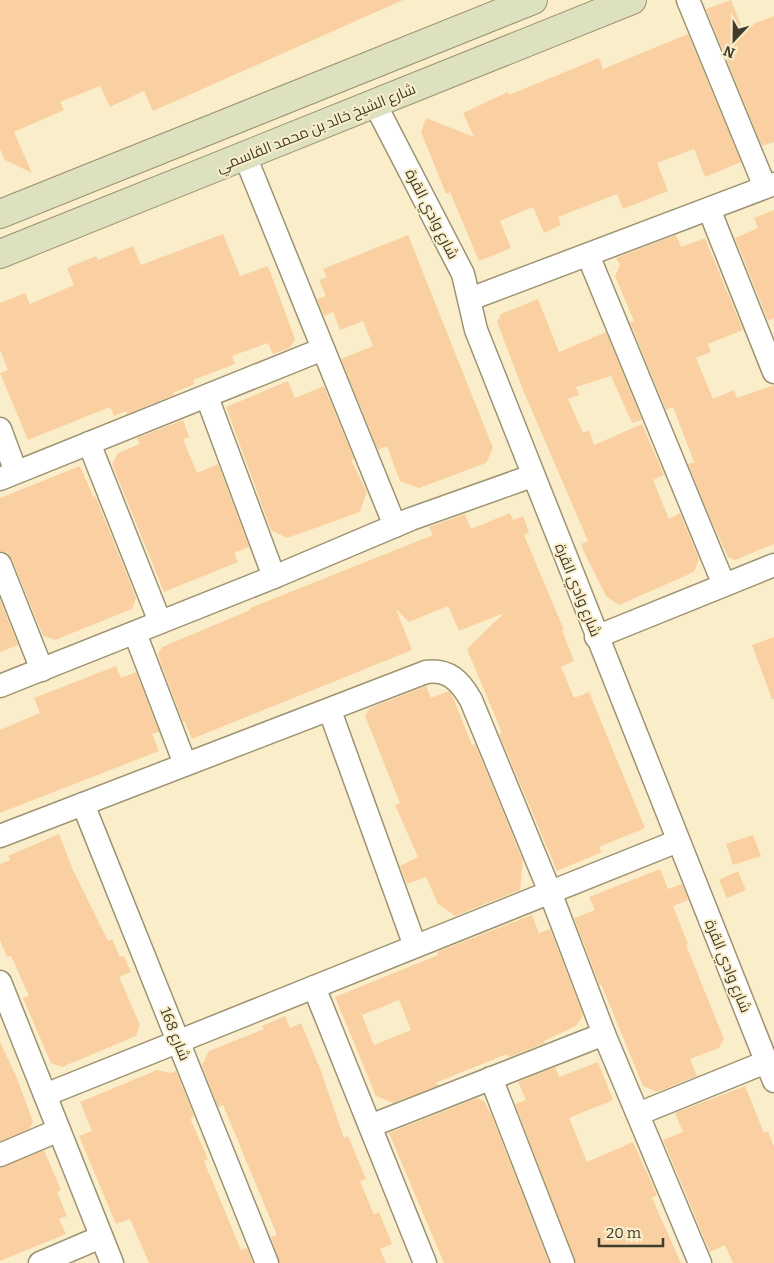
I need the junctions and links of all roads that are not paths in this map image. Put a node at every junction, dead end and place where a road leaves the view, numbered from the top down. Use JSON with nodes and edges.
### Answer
{"nodes":[{"id":1,"x":533,"y":0,"type":"edge"},
{"id":2,"x":632,"y":0,"type":"edge"},
{"id":3,"x":688,"y":0,"type":"edge"},
{"id":4,"x":375,"y":104,"type":"junction"},
{"id":5,"x":245,"y":156,"type":"junction"},
{"id":6,"x":770,"y":185,"type":"edge"},
{"id":7,"x":2,"y":208,"type":"edge"},
{"id":8,"x":709,"y":209,"type":"junction"},
{"id":9,"x":0,"y":254,"type":"edge"},
{"id":10,"x":588,"y":255,"type":"junction"},
{"id":11,"x":470,"y":299,"type":"junction"},
{"id":12,"x":323,"y":349,"type":"junction"},
{"id":13,"x":774,"y":372,"type":"edge"},
{"id":14,"x":207,"y":397,"type":"junction"},
{"id":15,"x":0,"y":429,"type":"edge"},
{"id":16,"x":89,"y":443,"type":"junction"},
{"id":17,"x":8,"y":475,"type":"edge"},
{"id":18,"x":532,"y":476,"type":"junction"},
{"id":19,"x":395,"y":526,"type":"junction"},
{"id":20,"x":0,"y":564,"type":"edge"},
{"id":21,"x":774,"y":565,"type":"edge"},
{"id":22,"x":274,"y":577,"type":"junction"},
{"id":23,"x":724,"y":585,"type":"junction"},
{"id":24,"x":160,"y":622,"type":"junction"},
{"id":25,"x":135,"y":633,"type":"junction"},
{"id":26,"x":596,"y":637,"type":"junction"},
{"id":27,"x":42,"y":670,"type":"junction"},
{"id":28,"x":0,"y":686,"type":"edge"},
{"id":29,"x":330,"y":711,"type":"junction"},
{"id":30,"x":185,"y":764,"type":"junction"},
{"id":31,"x":83,"y":804,"type":"junction"},
{"id":32,"x":0,"y":836,"type":"edge"},
{"id":33,"x":678,"y":841,"type":"junction"},
{"id":34,"x":550,"y":892,"type":"junction"},
{"id":35,"x":415,"y":946,"type":"junction"},
{"id":36,"x":0,"y":982,"type":"edge"},
{"id":37,"x":314,"y":987,"type":"junction"},
{"id":38,"x":8,"y":1027,"type":"edge"},
{"id":39,"x":604,"y":1034,"type":"junction"},
{"id":40,"x":178,"y":1042,"type":"junction"},
{"id":41,"x":770,"y":1071,"type":"edge"},
{"id":42,"x":492,"y":1078,"type":"junction"},
{"id":43,"x":45,"y":1095,"type":"junction"},
{"id":44,"x":638,"y":1114,"type":"junction"},
{"id":45,"x":370,"y":1126,"type":"junction"},
{"id":46,"x":59,"y":1130,"type":"junction"},
{"id":47,"x":0,"y":1155,"type":"edge"},
{"id":48,"x":101,"y":1237,"type":"junction"},
{"id":49,"x":40,"y":1263,"type":"edge"},
{"id":50,"x":112,"y":1263,"type":"edge"},
{"id":51,"x":267,"y":1263,"type":"edge"},
{"id":52,"x":425,"y":1263,"type":"edge"},
{"id":53,"x":563,"y":1263,"type":"edge"},
{"id":54,"x":700,"y":1263,"type":"edge"}],
"edges":[{"from":1,"to":7,"type":"main road"},
{"from":2,"to":4,"type":"main road","name":"شارع الشيخ خالد بن محمد القاسمي"},
{"from":3,"to":6,"type":"street"},
{"from":4,"to":5,"type":"main road","name":"شارع الشيخ خالد بن محمد القاسمي"},
{"from":4,"to":11,"type":"street","name":"شارع وادي القرة"},
{"from":5,"to":9,"type":"main road","name":"شارع الشيخ خالد بن محمد القاسمي"},
{"from":5,"to":12,"type":"street"},
{"from":6,"to":8,"type":"street"},
{"from":8,"to":10,"type":"street"},
{"from":8,"to":13,"type":"street"},
{"from":10,"to":11,"type":"street"},
{"from":10,"to":23,"type":"street"},
{"from":11,"to":18,"type":"street","name":"شارع وادي القرة"},
{"from":12,"to":14,"type":"street"},
{"from":12,"to":19,"type":"street"},
{"from":14,"to":16,"type":"street"},
{"from":14,"to":22,"type":"street"},
{"from":15,"to":17,"type":"street"},
{"from":16,"to":17,"type":"street"},
{"from":16,"to":24,"type":"street"},
{"from":18,"to":19,"type":"street"},
{"from":18,"to":26,"type":"street","name":"شارع وادي القرة"},
{"from":19,"to":22,"type":"street"},
{"from":20,"to":27,"type":"street"},
{"from":21,"to":23,"type":"street"},
{"from":22,"to":24,"type":"street"},
{"from":23,"to":26,"type":"street"},
{"from":24,"to":25,"type":"street"},
{"from":25,"to":27,"type":"street"},
{"from":25,"to":30,"type":"street"},
{"from":26,"to":33,"type":"street","name":"شارع وادي القرة"},
{"from":27,"to":28,"type":"street"},
{"from":29,"to":30,"type":"street"},
{"from":29,"to":34,"type":"street"},
{"from":29,"to":35,"type":"street"},
{"from":30,"to":31,"type":"street"},
{"from":31,"to":32,"type":"street"},
{"from":31,"to":40,"type":"street","name":"شارع 168"},
{"from":33,"to":34,"type":"street"},
{"from":33,"to":41,"type":"street","name":"شارع وادي القرة"},
{"from":34,"to":35,"type":"street"},
{"from":34,"to":39,"type":"street"},
{"from":35,"to":37,"type":"street"},
{"from":36,"to":38,"type":"street"},
{"from":37,"to":40,"type":"street"},
{"from":37,"to":45,"type":"street"},
{"from":38,"to":43,"type":"street"},
{"from":39,"to":42,"type":"street"},
{"from":39,"to":44,"type":"street"},
{"from":40,"to":43,"type":"street"},
{"from":40,"to":51,"type":"street","name":"شارع 168"},
{"from":41,"to":44,"type":"street"},
{"from":42,"to":45,"type":"street"},
{"from":42,"to":53,"type":"street"},
{"from":43,"to":46,"type":"street"},
{"from":44,"to":54,"type":"street"},
{"from":45,"to":52,"type":"street"},
{"from":46,"to":47,"type":"street"},
{"from":46,"to":48,"type":"street"},
{"from":48,"to":49,"type":"street"},
{"from":48,"to":50,"type":"street"}]}
